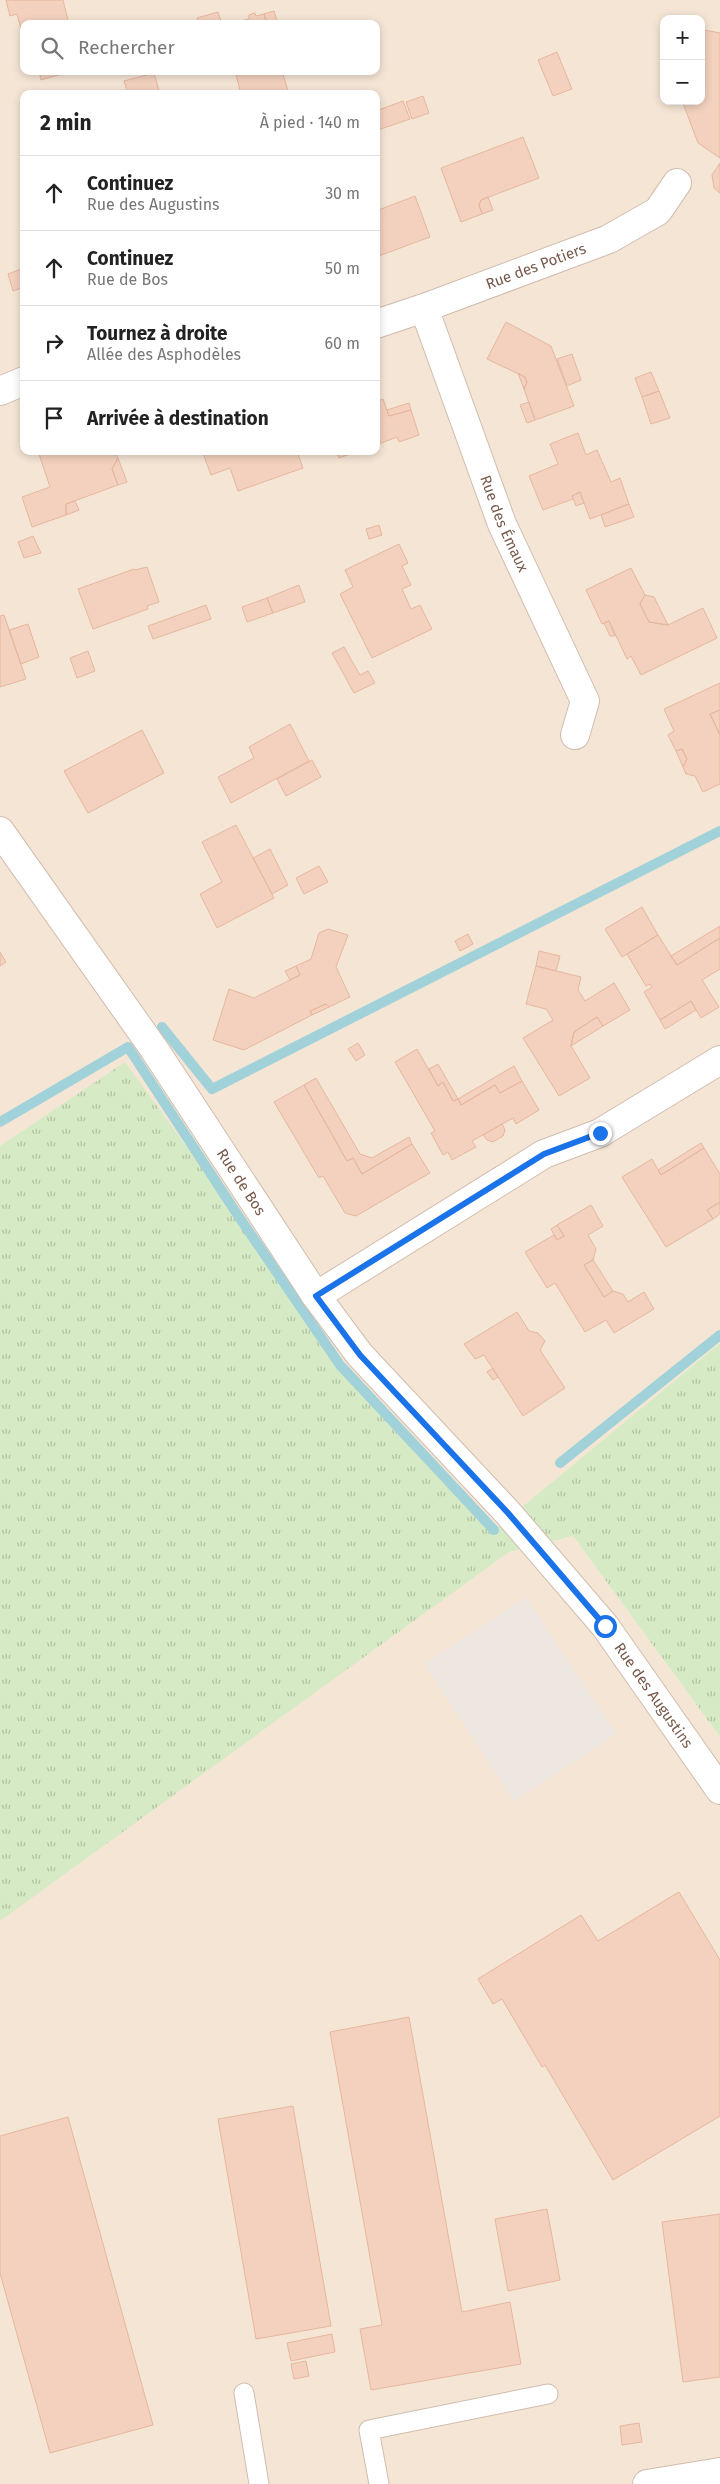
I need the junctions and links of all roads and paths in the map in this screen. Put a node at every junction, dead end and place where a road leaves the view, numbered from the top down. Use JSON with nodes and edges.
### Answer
{"nodes":[{"id":1,"x":677,"y":183,"type":"dead end"},
{"id":2,"x":424,"y":308,"type":"junction"},
{"id":3,"x":380,"y":323,"type":"edge"},
{"id":4,"x":20,"y":383,"type":"edge"},
{"id":5,"x":0,"y":391,"type":"edge"},
{"id":6,"x":574,"y":735,"type":"dead end"},
{"id":7,"x":0,"y":831,"type":"edge"},
{"id":8,"x":720,"y":1060,"type":"edge"},
{"id":9,"x":316,"y":1296,"type":"junction"},
{"id":10,"x":508,"y":1513,"type":"joint"},
{"id":11,"x":720,"y":1790,"type":"edge"},
{"id":12,"x":244,"y":2394,"type":"dead end"},
{"id":13,"x":548,"y":2394,"type":"dead end"},
{"id":14,"x":710,"y":2477,"type":"edge"},
{"id":15,"x":259,"y":2484,"type":"edge"},
{"id":16,"x":379,"y":2484,"type":"edge"},
{"id":17,"x":647,"y":2484,"type":"edge"}],
"edges":[{"from":1,"to":2,"type":"street","name":"Rue des Potiers"},
{"from":2,"to":3,"type":"street","name":"Rue des Potiers"},
{"from":2,"to":6,"type":"street","name":"Rue des Émaux"},
{"from":4,"to":5,"type":"street"},
{"from":7,"to":9,"type":"street","name":"Rue de Bos"},
{"from":8,"to":9,"type":"street"},
{"from":9,"to":10,"type":"street","name":"Rue de Bos"},
{"from":10,"to":11,"type":"street","name":"Rue des Augustins"},
{"from":12,"to":15,"type":"lane"},
{"from":13,"to":16,"type":"lane"},
{"from":14,"to":17,"type":"street"}]}
